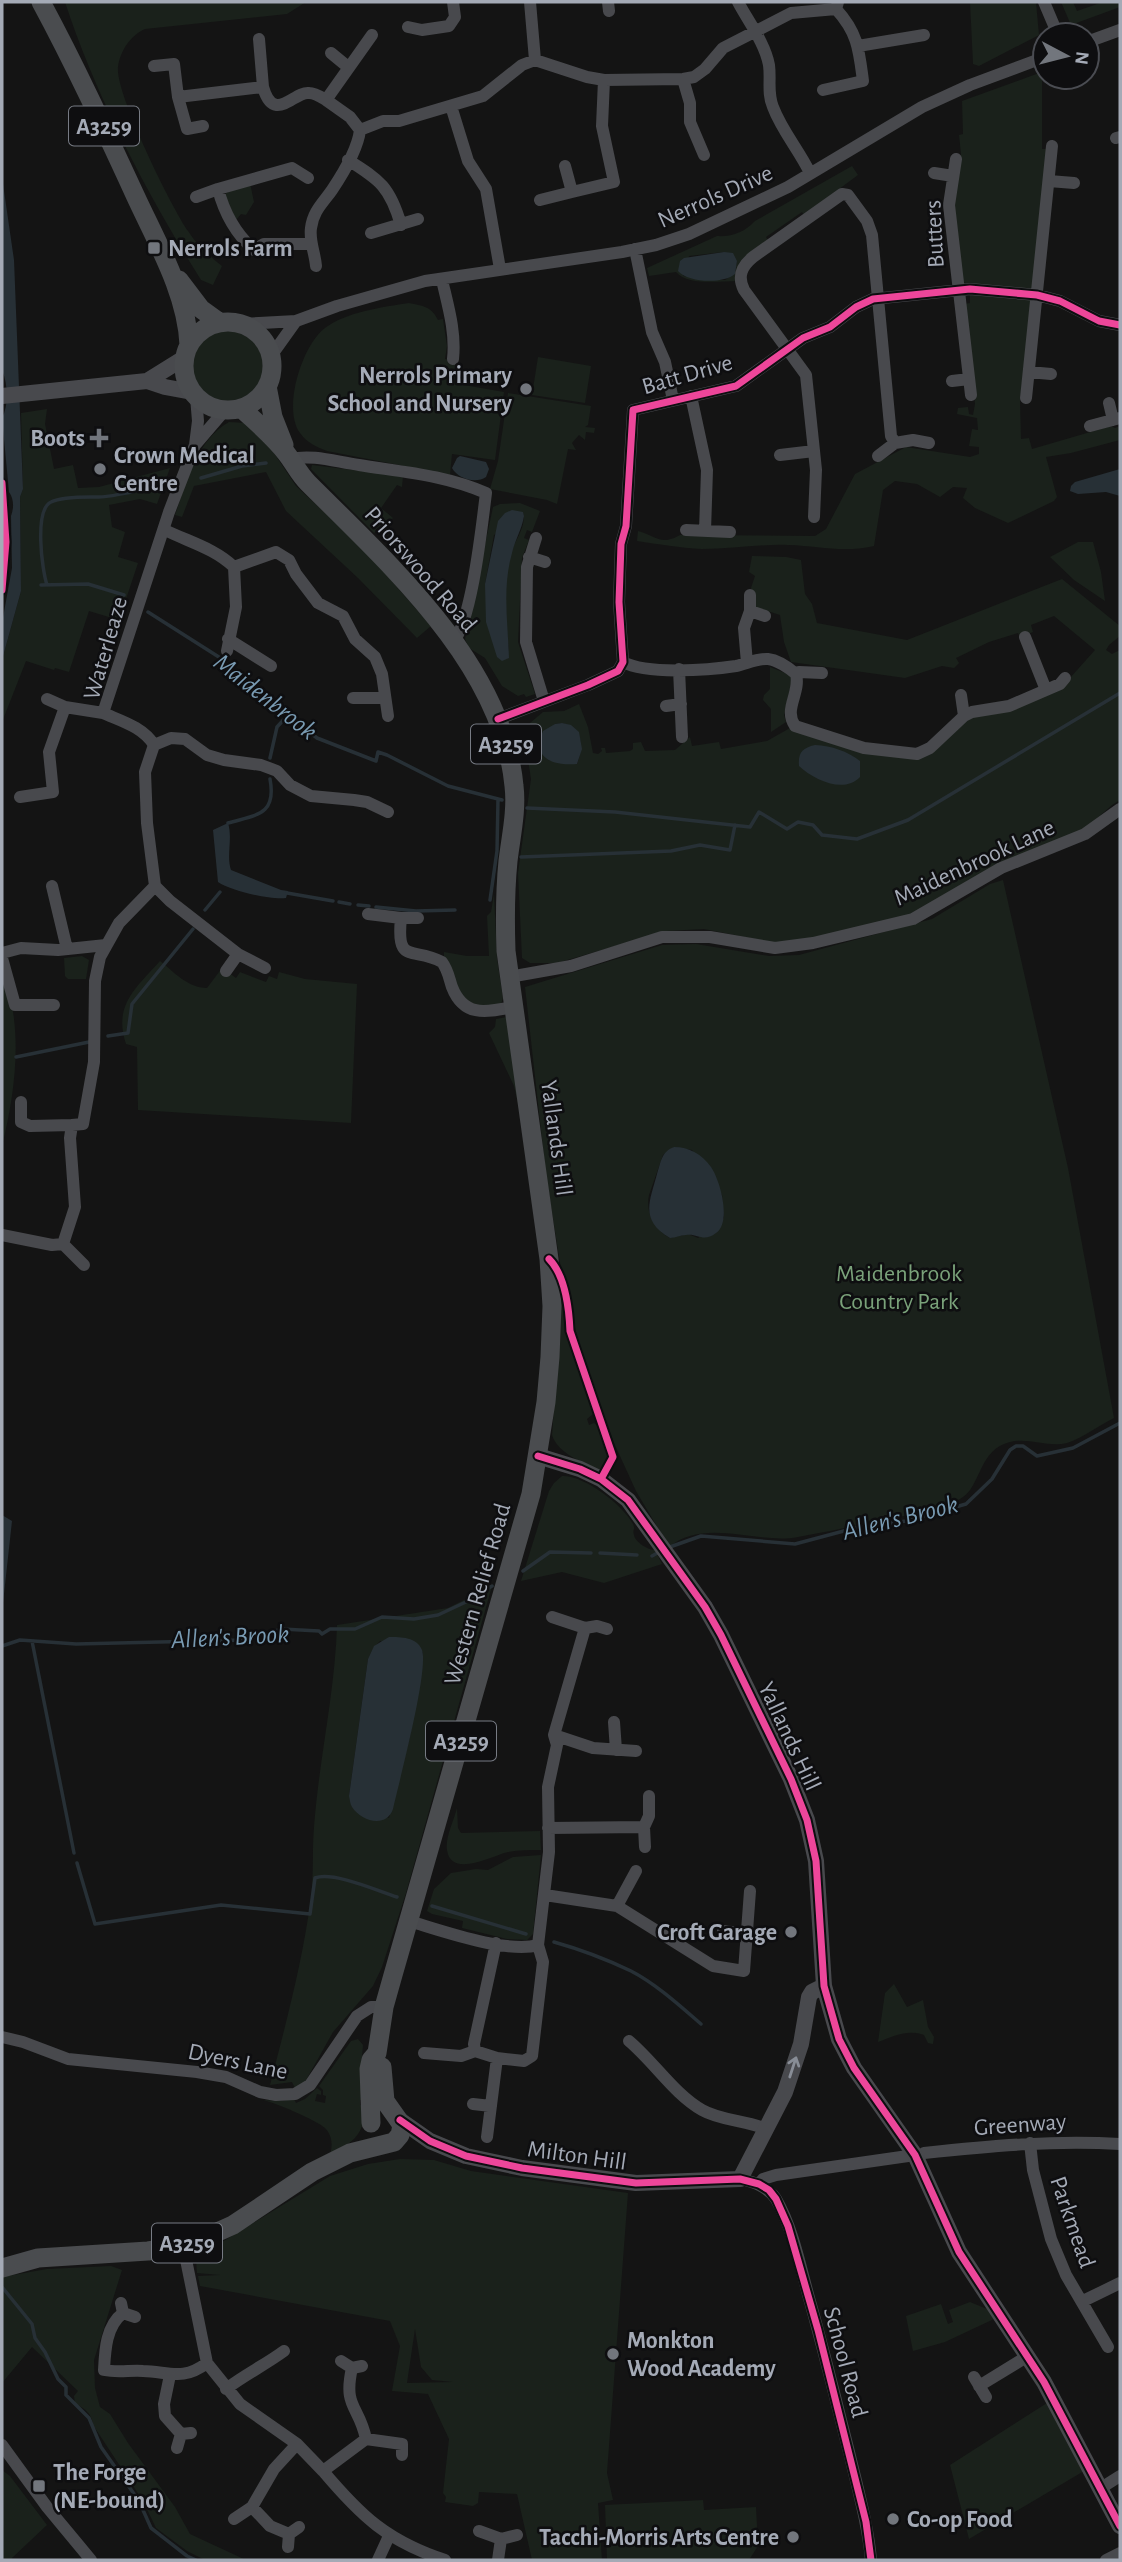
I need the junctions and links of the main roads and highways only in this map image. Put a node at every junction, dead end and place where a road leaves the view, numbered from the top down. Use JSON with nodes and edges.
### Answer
{"nodes":[{"id":1,"x":41,"y":2,"type":"edge"},
{"id":2,"x":161,"y":252,"type":"junction"},
{"id":3,"x":219,"y":322,"type":"junction"},
{"id":4,"x":187,"y":351,"type":"junction"},
{"id":5,"x":267,"y":386,"type":"junction"},
{"id":6,"x":233,"y":409,"type":"junction"},
{"id":7,"x":289,"y":457,"type":"junction"},
{"id":8,"x":509,"y":977,"type":"joint"},
{"id":9,"x":552,"y":1306,"type":"joint"},
{"id":10,"x":377,"y":2053,"type":"junction"},
{"id":11,"x":396,"y":2117,"type":"junction"},
{"id":12,"x":371,"y":2125,"type":"junction"},
{"id":13,"x":390,"y":2143,"type":"junction"},
{"id":14,"x":350,"y":2153,"type":"junction"},
{"id":15,"x":2,"y":2268,"type":"edge"}],
"edges":[{"from":1,"to":2,"type":"main road","number":"A3259"},
{"from":2,"to":3,"type":"main road","number":"A3259"},
{"from":2,"to":4,"type":"main road","number":"A3259"},
{"from":3,"to":4,"type":"main road"},
{"from":3,"to":5,"type":"main road","number":"A3259"},
{"from":4,"to":6,"type":"main road","number":"A3259"},
{"from":5,"to":6,"type":"main road"},
{"from":5,"to":7,"type":"main road","name":"Priorswood Road","number":"A3259"},
{"from":6,"to":7,"type":"main road","name":"Priorswood Road","number":"A3259"},
{"from":7,"to":8,"type":"main road","name":"Priorswood Road","number":"A3259"},
{"from":8,"to":9,"type":"main road","name":"Yallands Hill","number":"A3259"},
{"from":9,"to":10,"type":"main road","name":"Western Relief Road","number":"A3259"},
{"from":10,"to":11,"type":"main road","name":"Western Relief Road","number":"A3259"},
{"from":10,"to":12,"type":"main road","name":"Western Relief Road","number":"A3259"},
{"from":11,"to":12,"type":"main road","number":"A3259"},
{"from":11,"to":13,"type":"main road"},
{"from":12,"to":13,"type":"main road"},
{"from":12,"to":14,"type":"main road","name":"Milton Hill","number":"A3259"},
{"from":13,"to":14,"type":"main road","name":"Milton Hill","number":"A3259"},
{"from":14,"to":15,"type":"main road","name":"Milton Hill","number":"A3259"}]}
